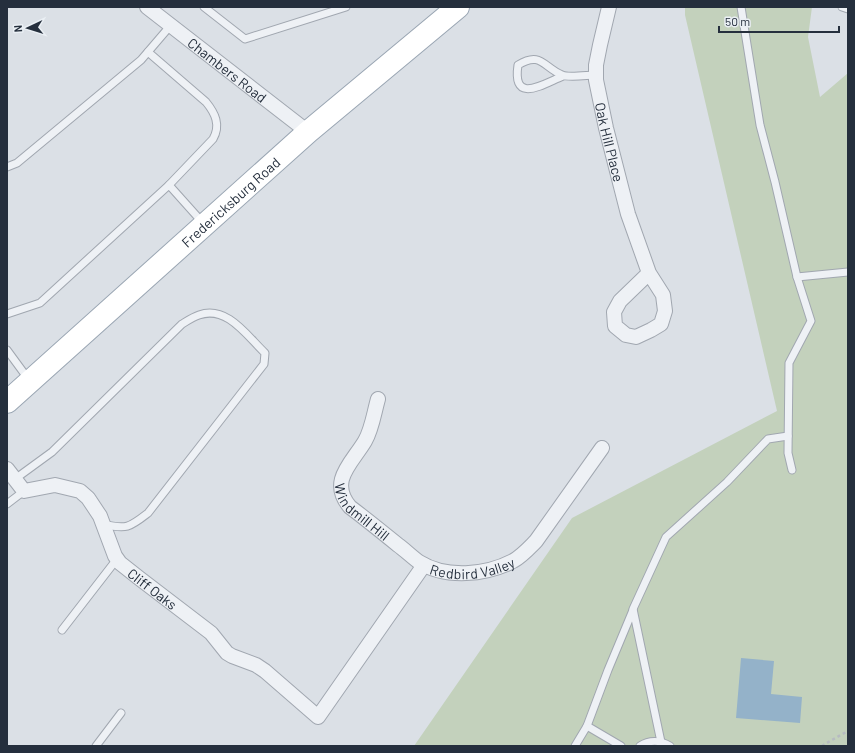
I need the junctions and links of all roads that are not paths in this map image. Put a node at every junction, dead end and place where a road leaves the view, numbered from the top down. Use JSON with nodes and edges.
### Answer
{"nodes":[{"id":1,"x":147,"y":7,"type":"edge"},
{"id":2,"x":205,"y":7,"type":"edge"},
{"id":3,"x":346,"y":7,"type":"edge"},
{"id":4,"x":458,"y":7,"type":"edge"},
{"id":5,"x":609,"y":7,"type":"edge"},
{"id":6,"x":740,"y":7,"type":"edge"},
{"id":7,"x":842,"y":7,"type":"edge"},
{"id":8,"x":848,"y":10,"type":"edge"},
{"id":9,"x":171,"y":25,"type":"junction"},
{"id":10,"x":148,"y":52,"type":"junction"},
{"id":11,"x":596,"y":75,"type":"junction"},
{"id":12,"x":563,"y":76,"type":"junction"},
{"id":13,"x":308,"y":132,"type":"junction"},
{"id":14,"x":7,"y":167,"type":"edge"},
{"id":15,"x":169,"y":185,"type":"junction"},
{"id":16,"x":204,"y":224,"type":"junction"},
{"id":17,"x":848,"y":272,"type":"edge"},
{"id":18,"x":649,"y":273,"type":"dead end"},
{"id":19,"x":796,"y":277,"type":"junction"},
{"id":20,"x":7,"y":314,"type":"edge"},
{"id":21,"x":7,"y":350,"type":"edge"},
{"id":22,"x":30,"y":381,"type":"junction"},
{"id":23,"x":378,"y":399,"type":"dead end"},
{"id":24,"x":7,"y":402,"type":"edge"},
{"id":25,"x":788,"y":436,"type":"junction"},
{"id":26,"x":602,"y":448,"type":"dead end"},
{"id":27,"x":792,"y":470,"type":"dead end"},
{"id":28,"x":11,"y":474,"type":"edge"},
{"id":29,"x":24,"y":492,"type":"junction"},
{"id":30,"x":7,"y":504,"type":"edge"},
{"id":31,"x":103,"y":524,"type":"junction"},
{"id":32,"x":117,"y":559,"type":"junction"},
{"id":33,"x":424,"y":565,"type":"junction"},
{"id":34,"x":633,"y":610,"type":"junction"},
{"id":35,"x":62,"y":630,"type":"dead end"},
{"id":36,"x":121,"y":713,"type":"dead end"},
{"id":37,"x":318,"y":717,"type":"joint"},
{"id":38,"x":587,"y":726,"type":"junction"},
{"id":39,"x":661,"y":742,"type":"junction"},
{"id":40,"x":96,"y":746,"type":"edge"},
{"id":41,"x":575,"y":746,"type":"edge"},
{"id":42,"x":621,"y":746,"type":"edge"},
{"id":43,"x":640,"y":746,"type":"edge"},
{"id":44,"x":670,"y":746,"type":"edge"}],
"edges":[{"from":1,"to":9,"type":"street","name":"Chambers Road"},
{"from":2,"to":3,"type":"lane"},
{"from":4,"to":13,"type":"main road","name":"Fredericksburg Road"},
{"from":5,"to":11,"type":"street","name":"Oak Hill Place"},
{"from":6,"to":19,"type":"lane"},
{"from":7,"to":8,"type":"lane"},
{"from":9,"to":10,"type":"lane"},
{"from":9,"to":13,"type":"street","name":"Chambers Road"},
{"from":10,"to":14,"type":"lane"},
{"from":10,"to":15,"type":"lane"},
{"from":11,"to":12,"type":"lane"},
{"from":11,"to":18,"type":"street","name":"Oak Hill Place"},
{"from":12,"to":12,"type":"lane"},
{"from":13,"to":16,"type":"main road","name":"Fredericksburg Road"},
{"from":15,"to":16,"type":"lane"},
{"from":15,"to":20,"type":"lane"},
{"from":16,"to":22,"type":"main road","name":"Fredericksburg Road"},
{"from":17,"to":19,"type":"lane"},
{"from":19,"to":25,"type":"lane"},
{"from":21,"to":22,"type":"lane"},
{"from":22,"to":24,"type":"main road","name":"Fredericksburg Road"},
{"from":23,"to":33,"type":"street","name":"Windmill Hill"},
{"from":25,"to":27,"type":"lane"},
{"from":25,"to":34,"type":"lane"},
{"from":26,"to":33,"type":"street","name":"Redbird Valley"},
{"from":28,"to":29,"type":"street"},
{"from":28,"to":31,"type":"lane"},
{"from":29,"to":30,"type":"lane"},
{"from":29,"to":31,"type":"street","name":"Cliff Oaks"},
{"from":31,"to":32,"type":"street","name":"Cliff Oaks"},
{"from":32,"to":35,"type":"lane"},
{"from":32,"to":37,"type":"street","name":"Cliff Oaks"},
{"from":33,"to":37,"type":"street","name":"Redbird Valley"},
{"from":34,"to":38,"type":"lane"},
{"from":34,"to":39,"type":"lane"},
{"from":36,"to":40,"type":"lane"},
{"from":38,"to":41,"type":"lane"},
{"from":38,"to":42,"type":"lane"},
{"from":39,"to":43,"type":"lane"},
{"from":39,"to":44,"type":"lane"}]}
